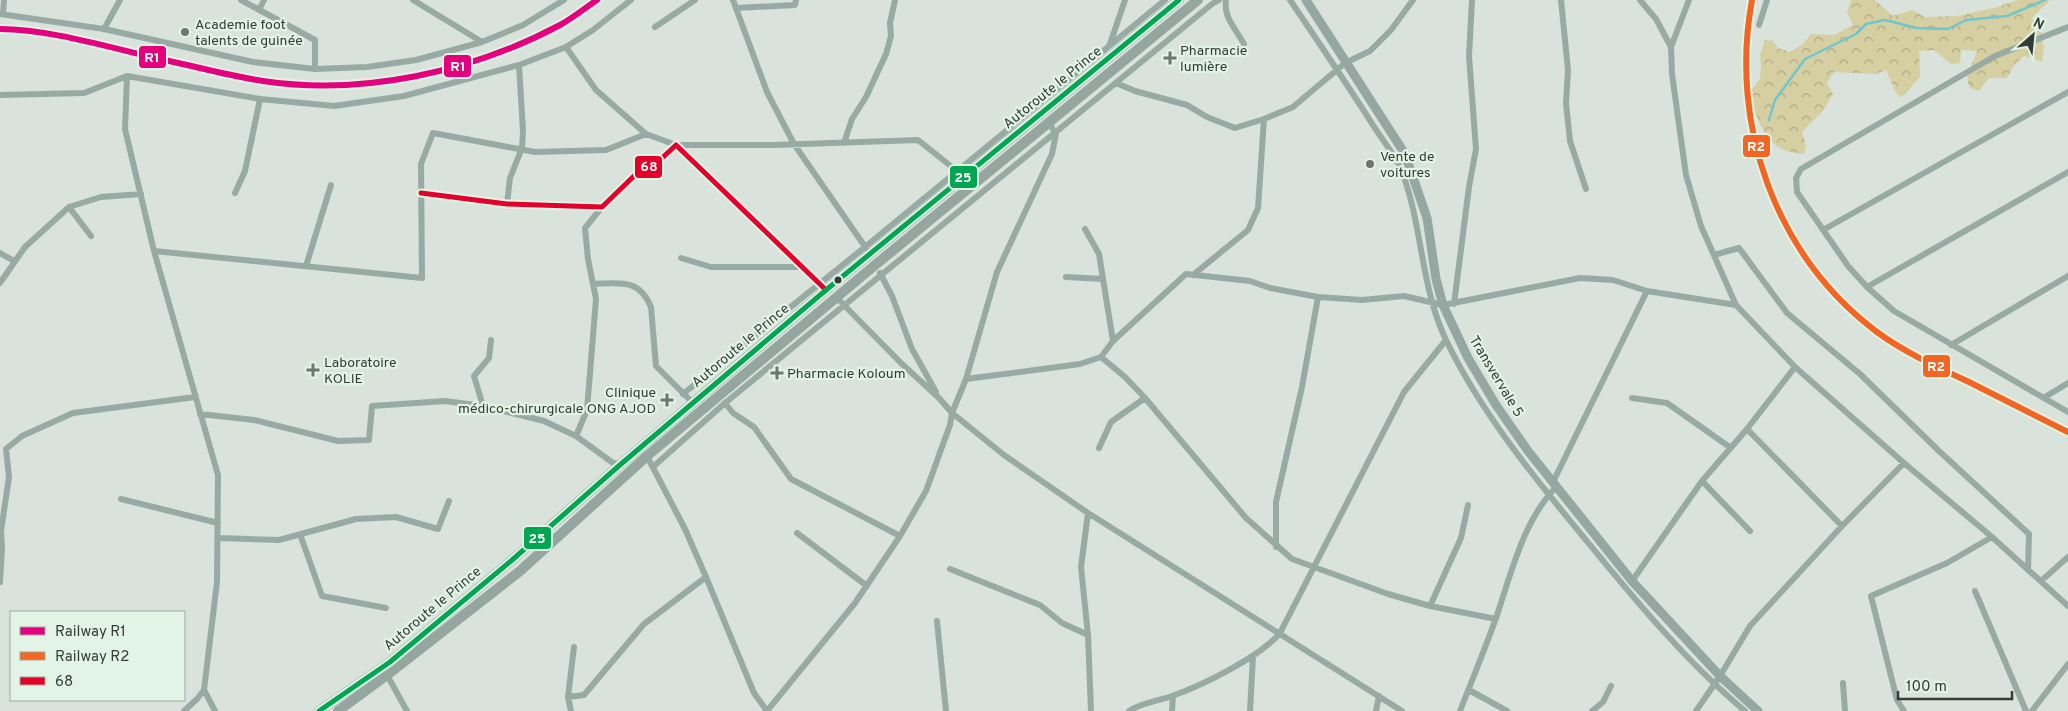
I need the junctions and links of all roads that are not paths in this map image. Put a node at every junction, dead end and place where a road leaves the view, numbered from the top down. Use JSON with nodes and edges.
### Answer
{"nodes":[{"id":1,"x":4,"y":0,"type":"edge"},
{"id":2,"x":120,"y":0,"type":"edge"},
{"id":3,"x":241,"y":0,"type":"edge"},
{"id":4,"x":264,"y":0,"type":"edge"},
{"id":5,"x":413,"y":0,"type":"edge"},
{"id":6,"x":564,"y":0,"type":"edge"},
{"id":7,"x":631,"y":0,"type":"edge"},
{"id":8,"x":695,"y":0,"type":"edge"},
{"id":9,"x":734,"y":0,"type":"edge"},
{"id":10,"x":796,"y":0,"type":"edge"},
{"id":11,"x":895,"y":0,"type":"edge"},
{"id":12,"x":1125,"y":0,"type":"edge"},
{"id":13,"x":1165,"y":0,"type":"edge"},
{"id":14,"x":1179,"y":0,"type":"edge"},
{"id":15,"x":1198,"y":0,"type":"edge"},
{"id":16,"x":1219,"y":0,"type":"edge"},
{"id":17,"x":1226,"y":0,"type":"edge"},
{"id":18,"x":1290,"y":0,"type":"edge"},
{"id":19,"x":1306,"y":0,"type":"edge"},
{"id":20,"x":1413,"y":0,"type":"edge"},
{"id":21,"x":1472,"y":0,"type":"edge"},
{"id":22,"x":1561,"y":0,"type":"edge"},
{"id":23,"x":1640,"y":0,"type":"edge"},
{"id":24,"x":1689,"y":0,"type":"edge"},
{"id":25,"x":1767,"y":0,"type":"edge"},
{"id":26,"x":736,"y":8,"type":"junction"},
{"id":27,"x":259,"y":10,"type":"junction"},
{"id":28,"x":1,"y":14,"type":"edge"},
{"id":29,"x":1759,"y":25,"type":"dead end"},
{"id":30,"x":655,"y":27,"type":"dead end"},
{"id":31,"x":2068,"y":27,"type":"edge"},
{"id":32,"x":104,"y":28,"type":"junction"},
{"id":33,"x":482,"y":42,"type":"junction"},
{"id":34,"x":1148,"y":42,"type":"junction"},
{"id":35,"x":1244,"y":44,"type":"dead end"},
{"id":36,"x":1109,"y":45,"type":"junction"},
{"id":37,"x":566,"y":47,"type":"junction"},
{"id":38,"x":1671,"y":47,"type":"junction"},
{"id":39,"x":1154,"y":51,"type":"junction"},
{"id":40,"x":1345,"y":63,"type":"junction"},
{"id":41,"x":519,"y":66,"type":"junction"},
{"id":42,"x":315,"y":69,"type":"junction"},
{"id":43,"x":1338,"y":69,"type":"junction"},
{"id":44,"x":127,"y":76,"type":"junction"},
{"id":45,"x":1116,"y":83,"type":"junction"},
{"id":46,"x":2068,"y":92,"type":"edge"},
{"id":47,"x":0,"y":95,"type":"edge"},
{"id":48,"x":260,"y":99,"type":"junction"},
{"id":49,"x":1264,"y":119,"type":"junction"},
{"id":50,"x":1049,"y":123,"type":"junction"},
{"id":51,"x":646,"y":134,"type":"junction"},
{"id":52,"x":1056,"y":134,"type":"junction"},
{"id":53,"x":844,"y":143,"type":"junction"},
{"id":54,"x":794,"y":144,"type":"junction"},
{"id":55,"x":676,"y":145,"type":"junction"},
{"id":56,"x":522,"y":148,"type":"junction"},
{"id":57,"x":957,"y":171,"type":"junction"},
{"id":58,"x":2068,"y":172,"type":"edge"},
{"id":59,"x":331,"y":185,"type":"dead end"},
{"id":60,"x":1586,"y":189,"type":"dead end"},
{"id":61,"x":421,"y":193,"type":"junction"},
{"id":62,"x":141,"y":194,"type":"junction"},
{"id":63,"x":234,"y":194,"type":"dead end"},
{"id":64,"x":507,"y":204,"type":"junction"},
{"id":65,"x":70,"y":207,"type":"junction"},
{"id":66,"x":602,"y":207,"type":"junction"},
{"id":67,"x":1085,"y":229,"type":"dead end"},
{"id":68,"x":1823,"y":230,"type":"junction"},
{"id":69,"x":91,"y":236,"type":"dead end"},
{"id":70,"x":154,"y":250,"type":"junction"},
{"id":71,"x":868,"y":251,"type":"junction"},
{"id":72,"x":0,"y":253,"type":"edge"},
{"id":73,"x":1714,"y":255,"type":"junction"},
{"id":74,"x":681,"y":258,"type":"dead end"},
{"id":75,"x":14,"y":261,"type":"junction"},
{"id":76,"x":306,"y":266,"type":"junction"},
{"id":77,"x":874,"y":266,"type":"junction"},
{"id":78,"x":802,"y":267,"type":"junction"},
{"id":79,"x":881,"y":274,"type":"junction"},
{"id":80,"x":1193,"y":275,"type":"junction"},
{"id":81,"x":2068,"y":276,"type":"edge"},
{"id":82,"x":1066,"y":277,"type":"dead end"},
{"id":83,"x":1103,"y":279,"type":"junction"},
{"id":84,"x":0,"y":283,"type":"edge"},
{"id":85,"x":593,"y":284,"type":"junction"},
{"id":86,"x":1867,"y":287,"type":"junction"},
{"id":87,"x":822,"y":288,"type":"junction"},
{"id":88,"x":1646,"y":291,"type":"junction"},
{"id":89,"x":836,"y":297,"type":"junction"},
{"id":90,"x":1318,"y":297,"type":"junction"},
{"id":91,"x":1430,"y":302,"type":"junction"},
{"id":92,"x":1454,"y":304,"type":"junction"},
{"id":93,"x":1736,"y":305,"type":"junction"},
{"id":94,"x":844,"y":306,"type":"junction"},
{"id":95,"x":1443,"y":306,"type":"junction"},
{"id":96,"x":490,"y":340,"type":"dead end"},
{"id":97,"x":1446,"y":340,"type":"junction"},
{"id":98,"x":1113,"y":341,"type":"junction"},
{"id":99,"x":1951,"y":345,"type":"junction"},
{"id":100,"x":1101,"y":357,"type":"junction"},
{"id":101,"x":1795,"y":367,"type":"junction"},
{"id":102,"x":966,"y":379,"type":"junction"},
{"id":103,"x":2068,"y":383,"type":"edge"},
{"id":104,"x":684,"y":394,"type":"junction"},
{"id":105,"x":195,"y":397,"type":"junction"},
{"id":106,"x":2045,"y":397,"type":"junction"},
{"id":107,"x":939,"y":398,"type":"junction"},
{"id":108,"x":1145,"y":398,"type":"junction"},
{"id":109,"x":1632,"y":398,"type":"dead end"},
{"id":110,"x":693,"y":403,"type":"junction"},
{"id":111,"x":725,"y":403,"type":"junction"},
{"id":112,"x":483,"y":406,"type":"junction"},
{"id":113,"x":2068,"y":412,"type":"edge"},
{"id":114,"x":952,"y":413,"type":"junction"},
{"id":115,"x":200,"y":414,"type":"junction"},
{"id":116,"x":1747,"y":429,"type":"junction"},
{"id":117,"x":576,"y":436,"type":"junction"},
{"id":118,"x":1099,"y":448,"type":"dead end"},
{"id":119,"x":1731,"y":448,"type":"junction"},
{"id":120,"x":647,"y":456,"type":"junction"},
{"id":121,"x":1904,"y":463,"type":"junction"},
{"id":122,"x":620,"y":464,"type":"junction"},
{"id":123,"x":654,"y":466,"type":"junction"},
{"id":124,"x":1702,"y":481,"type":"junction"},
{"id":125,"x":1555,"y":485,"type":"junction"},
{"id":126,"x":1549,"y":495,"type":"junction"},
{"id":127,"x":121,"y":499,"type":"dead end"},
{"id":128,"x":448,"y":501,"type":"dead end"},
{"id":129,"x":1468,"y":505,"type":"dead end"},
{"id":130,"x":1088,"y":513,"type":"junction"},
{"id":131,"x":218,"y":523,"type":"junction"},
{"id":132,"x":1842,"y":526,"type":"junction"},
{"id":133,"x":1750,"y":530,"type":"dead end"},
{"id":134,"x":0,"y":531,"type":"edge"},
{"id":135,"x":797,"y":533,"type":"dead end"},
{"id":136,"x":300,"y":534,"type":"junction"},
{"id":137,"x":900,"y":536,"type":"junction"},
{"id":138,"x":1992,"y":537,"type":"junction"},
{"id":139,"x":218,"y":538,"type":"junction"},
{"id":140,"x":1276,"y":547,"type":"junction"},
{"id":141,"x":2068,"y":557,"type":"edge"},
{"id":142,"x":1315,"y":568,"type":"junction"},
{"id":143,"x":950,"y":569,"type":"dead end"},
{"id":144,"x":2028,"y":570,"type":"junction"},
{"id":145,"x":706,"y":577,"type":"junction"},
{"id":146,"x":1632,"y":580,"type":"junction"},
{"id":147,"x":2041,"y":581,"type":"junction"},
{"id":148,"x":0,"y":582,"type":"edge"},
{"id":149,"x":867,"y":586,"type":"junction"},
{"id":150,"x":1975,"y":591,"type":"dead end"},
{"id":151,"x":1430,"y":606,"type":"junction"},
{"id":152,"x":2068,"y":606,"type":"edge"},
{"id":153,"x":386,"y":608,"type":"dead end"},
{"id":154,"x":1496,"y":619,"type":"junction"},
{"id":155,"x":937,"y":620,"type":"dead end"},
{"id":156,"x":1280,"y":633,"type":"junction"},
{"id":157,"x":1088,"y":635,"type":"junction"},
{"id":158,"x":574,"y":648,"type":"dead end"},
{"id":159,"x":1253,"y":656,"type":"junction"},
{"id":160,"x":2068,"y":664,"type":"edge"},
{"id":161,"x":387,"y":675,"type":"junction"},
{"id":162,"x":1720,"y":676,"type":"junction"},
{"id":163,"x":1843,"y":683,"type":"dead end"},
{"id":164,"x":1714,"y":685,"type":"junction"},
{"id":165,"x":1611,"y":686,"type":"dead end"},
{"id":166,"x":204,"y":690,"type":"junction"},
{"id":167,"x":1468,"y":690,"type":"junction"},
{"id":168,"x":1173,"y":696,"type":"junction"},
{"id":169,"x":1379,"y":696,"type":"junction"},
{"id":170,"x":568,"y":697,"type":"junction"},
{"id":171,"x":184,"y":711,"type":"edge"},
{"id":172,"x":215,"y":711,"type":"edge"},
{"id":173,"x":319,"y":711,"type":"edge"},
{"id":174,"x":338,"y":711,"type":"edge"},
{"id":175,"x":407,"y":711,"type":"edge"},
{"id":176,"x":571,"y":711,"type":"edge"},
{"id":177,"x":767,"y":711,"type":"edge"},
{"id":178,"x":946,"y":711,"type":"edge"},
{"id":179,"x":1091,"y":711,"type":"edge"},
{"id":180,"x":1129,"y":711,"type":"edge"},
{"id":181,"x":1172,"y":711,"type":"edge"},
{"id":182,"x":1250,"y":711,"type":"edge"},
{"id":183,"x":1376,"y":711,"type":"edge"},
{"id":184,"x":1402,"y":711,"type":"edge"},
{"id":185,"x":1460,"y":711,"type":"edge"},
{"id":186,"x":1507,"y":711,"type":"edge"},
{"id":187,"x":1592,"y":711,"type":"edge"},
{"id":188,"x":1696,"y":711,"type":"edge"},
{"id":189,"x":1745,"y":711,"type":"edge"},
{"id":190,"x":1758,"y":711,"type":"edge"},
{"id":191,"x":1845,"y":711,"type":"edge"},
{"id":192,"x":1904,"y":711,"type":"edge"},
{"id":193,"x":2026,"y":711,"type":"edge"},
{"id":194,"x":2032,"y":711,"type":"edge"}],
"edges":[{"from":1,"to":28,"type":"street"},
{"from":2,"to":32,"type":"street"},
{"from":3,"to":27,"type":"street"},
{"from":4,"to":27,"type":"street"},
{"from":5,"to":33,"type":"street"},
{"from":6,"to":33,"type":"street"},
{"from":7,"to":37,"type":"street"},
{"from":8,"to":30,"type":"street"},
{"from":9,"to":26,"type":"street"},
{"from":10,"to":26,"type":"street"},
{"from":11,"to":53,"type":"street"},
{"from":12,"to":36,"type":"street"},
{"from":13,"to":36,"type":"street"},
{"from":14,"to":71,"type":"main road","name":"Autoroute le Prince"},
{"from":15,"to":34,"type":"main road","name":"Autoroute le Prince"},
{"from":16,"to":39,"type":"street"},
{"from":17,"to":35,"type":"street"},
{"from":18,"to":43,"type":"street"},
{"from":19,"to":40,"type":"main road","name":"Transvervale 5"},
{"from":20,"to":40,"type":"street"},
{"from":21,"to":92,"type":"street"},
{"from":22,"to":60,"type":"street"},
{"from":23,"to":38,"type":"street"},
{"from":24,"to":38,"type":"street"},
{"from":25,"to":29,"type":"street"},
{"from":26,"to":54,"type":"street"},
{"from":27,"to":42,"type":"street"},
{"from":28,"to":32,"type":"street"},
{"from":31,"to":68,"type":"street"},
{"from":32,"to":42,"type":"street"},
{"from":33,"to":42,"type":"street"},
{"from":34,"to":39,"type":"street"},
{"from":34,"to":50,"type":"main road","name":"Autoroute le Prince"},
{"from":36,"to":57,"type":"street"},
{"from":37,"to":41,"type":"street"},
{"from":37,"to":51,"type":"street"},
{"from":38,"to":73,"type":"street"},
{"from":39,"to":45,"type":"street"},
{"from":40,"to":43,"type":"street"},
{"from":40,"to":95,"type":"main road","name":"Transvervale 5"},
{"from":41,"to":48,"type":"street"},
{"from":41,"to":56,"type":"street"},
{"from":43,"to":49,"type":"street"},
{"from":43,"to":91,"type":"street"},
{"from":44,"to":47,"type":"street"},
{"from":44,"to":48,"type":"street"},
{"from":44,"to":62,"type":"street"},
{"from":45,"to":49,"type":"street"},
{"from":45,"to":52,"type":"street"},
{"from":46,"to":68,"type":"street"},
{"from":48,"to":63,"type":"street"},
{"from":49,"to":80,"type":"street"},
{"from":50,"to":52,"type":"street"},
{"from":50,"to":77,"type":"main road","name":"Autoroute le Prince"},
{"from":51,"to":55,"type":"street"},
{"from":51,"to":56,"type":"street"},
{"from":52,"to":79,"type":"street"},
{"from":52,"to":102,"type":"street"},
{"from":53,"to":54,"type":"street"},
{"from":53,"to":57,"type":"street"},
{"from":54,"to":55,"type":"street"},
{"from":54,"to":71,"type":"street"},
{"from":55,"to":66,"type":"street"},
{"from":55,"to":78,"type":"street"},
{"from":56,"to":61,"type":"street"},
{"from":56,"to":64,"type":"street"},
{"from":57,"to":71,"type":"street"},
{"from":58,"to":86,"type":"street"},
{"from":59,"to":76,"type":"street"},
{"from":61,"to":64,"type":"street"},
{"from":61,"to":76,"type":"street"},
{"from":62,"to":65,"type":"street"},
{"from":62,"to":70,"type":"street"},
{"from":64,"to":66,"type":"street"},
{"from":65,"to":69,"type":"street"},
{"from":65,"to":75,"type":"street"},
{"from":66,"to":85,"type":"street"},
{"from":67,"to":83,"type":"street"},
{"from":68,"to":86,"type":"street"},
{"from":70,"to":76,"type":"street"},
{"from":70,"to":105,"type":"street"},
{"from":71,"to":87,"type":"main road","name":"Autoroute le Prince"},
{"from":72,"to":75,"type":"street"},
{"from":73,"to":93,"type":"street"},
{"from":73,"to":144,"type":"street"},
{"from":74,"to":78,"type":"street"},
{"from":75,"to":84,"type":"street"},
{"from":77,"to":79,"type":"street"},
{"from":77,"to":89,"type":"main road","name":"Autoroute le Prince"},
{"from":78,"to":87,"type":"street"},
{"from":79,"to":94,"type":"street"},
{"from":79,"to":107,"type":"street"},
{"from":80,"to":90,"type":"street"},
{"from":80,"to":98,"type":"street"},
{"from":81,"to":99,"type":"street"},
{"from":82,"to":83,"type":"street"},
{"from":83,"to":98,"type":"street"},
{"from":85,"to":104,"type":"street"},
{"from":85,"to":117,"type":"street"},
{"from":86,"to":99,"type":"street"},
{"from":87,"to":104,"type":"street"},
{"from":87,"to":110,"type":"main road","name":"Autoroute le Prince"},
{"from":88,"to":92,"type":"street"},
{"from":88,"to":93,"type":"street"},
{"from":88,"to":125,"type":"street"},
{"from":89,"to":94,"type":"street"},
{"from":89,"to":120,"type":"main road","name":"Autoroute le Prince"},
{"from":90,"to":91,"type":"street"},
{"from":90,"to":140,"type":"street"},
{"from":91,"to":95,"type":"street"},
{"from":91,"to":97,"type":"street"},
{"from":92,"to":95,"type":"street"},
{"from":93,"to":101,"type":"street"},
{"from":94,"to":107,"type":"street"},
{"from":94,"to":111,"type":"street"},
{"from":95,"to":125,"type":"main road","name":"Transvervale 5"},
{"from":96,"to":112,"type":"street"},
{"from":97,"to":126,"type":"street"},
{"from":97,"to":142,"type":"street"},
{"from":98,"to":100,"type":"street"},
{"from":99,"to":106,"type":"street"},
{"from":100,"to":102,"type":"street"},
{"from":100,"to":108,"type":"street"},
{"from":101,"to":116,"type":"street"},
{"from":101,"to":121,"type":"street"},
{"from":102,"to":114,"type":"street"},
{"from":103,"to":106,"type":"street"},
{"from":104,"to":110,"type":"street"},
{"from":105,"to":115,"type":"street"},
{"from":105,"to":134,"type":"street"},
{"from":106,"to":113,"type":"street"},
{"from":107,"to":114,"type":"street"},
{"from":108,"to":118,"type":"street"},
{"from":108,"to":140,"type":"street"},
{"from":109,"to":119,"type":"street"},
{"from":110,"to":122,"type":"main road","name":"Autoroute le Prince"},
{"from":111,"to":123,"type":"street"},
{"from":111,"to":137,"type":"street"},
{"from":112,"to":115,"type":"street"},
{"from":112,"to":117,"type":"street"},
{"from":114,"to":130,"type":"street"},
{"from":114,"to":137,"type":"street"},
{"from":115,"to":131,"type":"street"},
{"from":116,"to":119,"type":"street"},
{"from":116,"to":132,"type":"street"},
{"from":117,"to":122,"type":"street"},
{"from":119,"to":124,"type":"street"},
{"from":120,"to":123,"type":"street"},
{"from":120,"to":161,"type":"main road","name":"Autoroute le Prince"},
{"from":121,"to":132,"type":"street"},
{"from":121,"to":138,"type":"street"},
{"from":122,"to":173,"type":"main road","name":"Autoroute le Prince"},
{"from":123,"to":145,"type":"street"},
{"from":124,"to":133,"type":"street"},
{"from":124,"to":146,"type":"street"},
{"from":125,"to":126,"type":"street"},
{"from":125,"to":146,"type":"main road","name":"Transvervale 5"},
{"from":126,"to":154,"type":"street"},
{"from":126,"to":164,"type":"street"},
{"from":127,"to":131,"type":"street"},
{"from":128,"to":136,"type":"street"},
{"from":129,"to":151,"type":"street"},
{"from":130,"to":156,"type":"street"},
{"from":130,"to":157,"type":"street"},
{"from":131,"to":139,"type":"street"},
{"from":132,"to":162,"type":"street"},
{"from":134,"to":148,"type":"street"},
{"from":135,"to":149,"type":"street"},
{"from":136,"to":139,"type":"street"},
{"from":136,"to":153,"type":"street"},
{"from":137,"to":149,"type":"street"},
{"from":138,"to":144,"type":"street"},
{"from":138,"to":192,"type":"street"},
{"from":139,"to":166,"type":"street"},
{"from":140,"to":142,"type":"street"},
{"from":141,"to":147,"type":"street"},
{"from":142,"to":151,"type":"street"},
{"from":142,"to":156,"type":"street"},
{"from":143,"to":157,"type":"street"},
{"from":144,"to":147,"type":"street"},
{"from":145,"to":170,"type":"street"},
{"from":145,"to":177,"type":"street"},
{"from":146,"to":162,"type":"main road","name":"Transvervale 5"},
{"from":147,"to":152,"type":"street"},
{"from":149,"to":177,"type":"street"},
{"from":150,"to":193,"type":"street"},
{"from":151,"to":154,"type":"street"},
{"from":154,"to":167,"type":"street"},
{"from":155,"to":178,"type":"street"},
{"from":156,"to":159,"type":"street"},
{"from":156,"to":169,"type":"street"},
{"from":157,"to":179,"type":"street"},
{"from":158,"to":170,"type":"street"},
{"from":159,"to":168,"type":"street"},
{"from":159,"to":182,"type":"street"},
{"from":160,"to":194,"type":"street"},
{"from":161,"to":174,"type":"main road","name":"Autoroute le Prince"},
{"from":161,"to":175,"type":"street"},
{"from":162,"to":164,"type":"street"},
{"from":162,"to":190,"type":"main road","name":"Transvervale 5"},
{"from":163,"to":191,"type":"street"},
{"from":164,"to":188,"type":"street"},
{"from":164,"to":189,"type":"street"},
{"from":165,"to":187,"type":"street"},
{"from":166,"to":171,"type":"street"},
{"from":166,"to":172,"type":"street"},
{"from":167,"to":185,"type":"street"},
{"from":167,"to":186,"type":"street"},
{"from":168,"to":180,"type":"street"},
{"from":168,"to":181,"type":"street"},
{"from":169,"to":183,"type":"street"},
{"from":169,"to":184,"type":"street"},
{"from":170,"to":176,"type":"street"}]}
